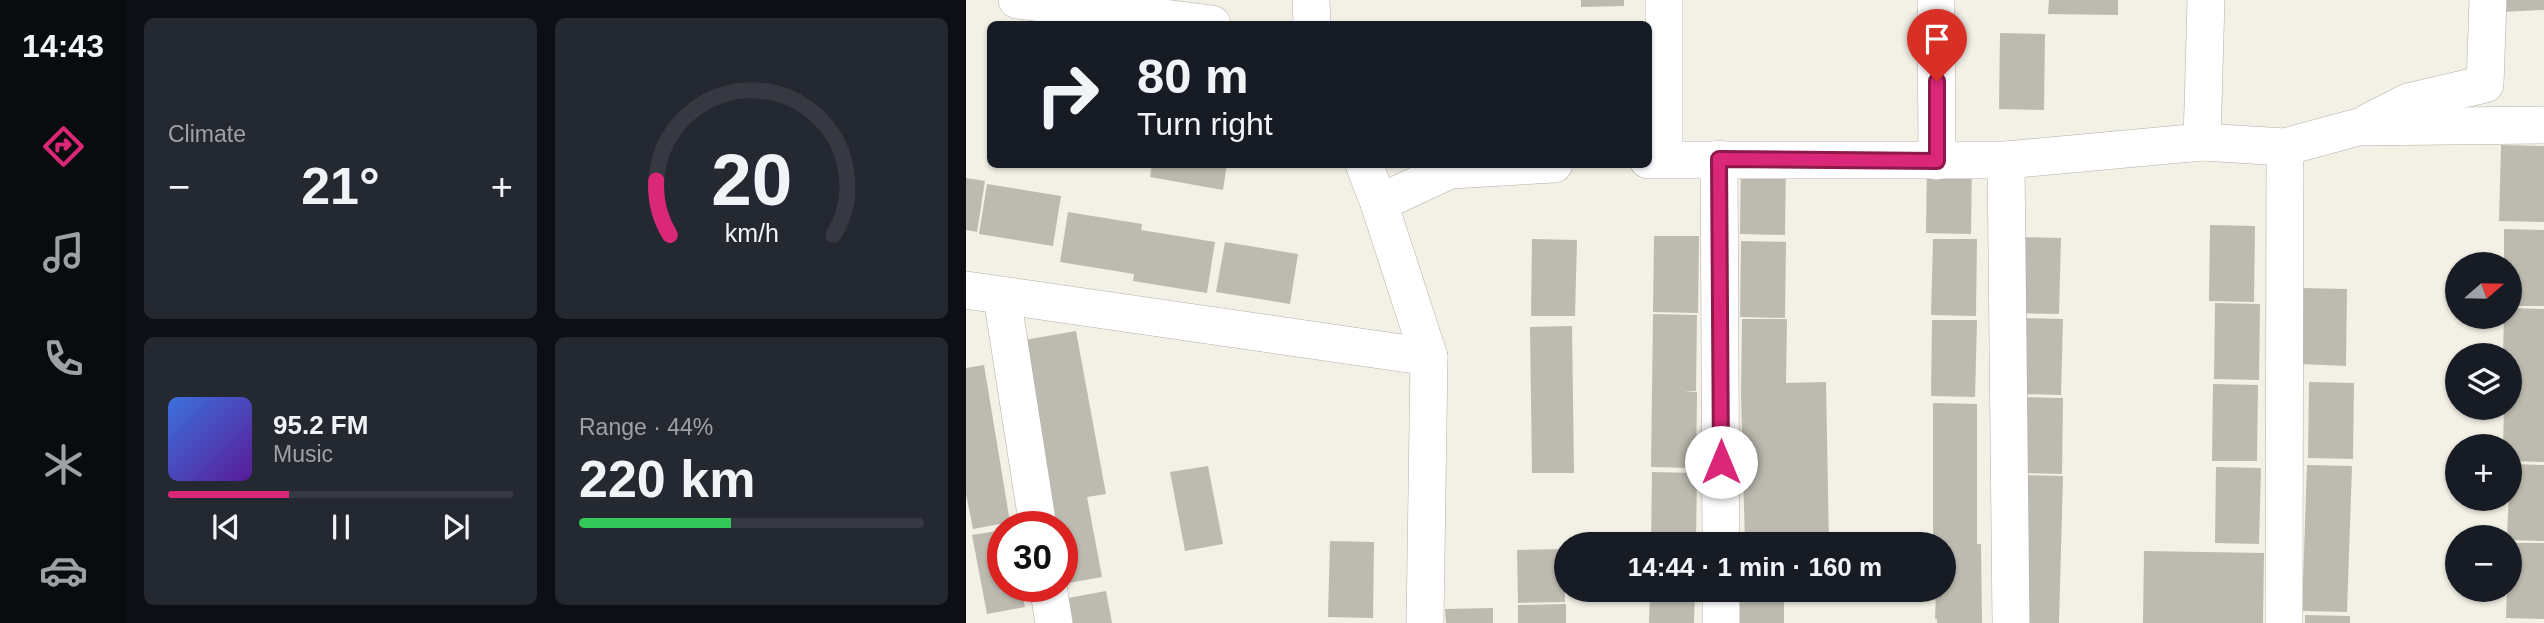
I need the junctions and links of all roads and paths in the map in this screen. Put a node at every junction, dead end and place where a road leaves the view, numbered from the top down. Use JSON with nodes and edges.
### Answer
{"nodes":[{"id":1,"x":1017,"y":0,"type":"edge"},
{"id":2,"x":1311,"y":0,"type":"edge"},
{"id":3,"x":1664,"y":0,"type":"edge"},
{"id":4,"x":1936,"y":0,"type":"edge"},
{"id":5,"x":2206,"y":0,"type":"edge"},
{"id":6,"x":2488,"y":0,"type":"edge"},
{"id":7,"x":1188,"y":21,"type":"edge"},
{"id":8,"x":1312,"y":21,"type":"edge"},
{"id":9,"x":2544,"y":125,"type":"edge"},
{"id":10,"x":2358,"y":127,"type":"junction"},
{"id":11,"x":2202,"y":142,"type":"junction"},
{"id":12,"x":2285,"y":147,"type":"junction"},
{"id":13,"x":1656,"y":159,"type":"edge"},
{"id":14,"x":1719,"y":159,"type":"junction"},
{"id":15,"x":2006,"y":160,"type":"junction"},
{"id":16,"x":1937,"y":161,"type":"junction"},
{"id":17,"x":1366,"y":168,"type":"edge"},
{"id":18,"x":1485,"y":168,"type":"edge"},
{"id":19,"x":1379,"y":203,"type":"junction"},
{"id":20,"x":966,"y":290,"type":"edge"},
{"id":21,"x":1002,"y":297,"type":"junction"},
{"id":22,"x":1429,"y":357,"type":"junction"},
{"id":23,"x":1035,"y":511,"type":"edge"},
{"id":24,"x":1721,"y":532,"type":"edge"},
{"id":25,"x":1051,"y":602,"type":"edge"},
{"id":26,"x":1721,"y":602,"type":"edge"},
{"id":27,"x":1054,"y":623,"type":"edge"},
{"id":28,"x":1425,"y":623,"type":"edge"},
{"id":29,"x":1721,"y":623,"type":"edge"},
{"id":30,"x":2011,"y":623,"type":"edge"},
{"id":31,"x":2284,"y":623,"type":"edge"}],
"edges":[{"from":1,"to":7,"type":"street"},
{"from":2,"to":8,"type":"street"},
{"from":3,"to":13,"type":"street"},
{"from":4,"to":16,"type":"street"},
{"from":5,"to":11,"type":"street"},
{"from":6,"to":10,"type":"street"},
{"from":9,"to":10,"type":"street"},
{"from":10,"to":12,"type":"street"},
{"from":11,"to":12,"type":"street"},
{"from":11,"to":15,"type":"street"},
{"from":12,"to":31,"type":"street"},
{"from":13,"to":14,"type":"street"},
{"from":14,"to":16,"type":"street"},
{"from":14,"to":24,"type":"street"},
{"from":15,"to":16,"type":"street"},
{"from":15,"to":30,"type":"street"},
{"from":17,"to":19,"type":"street"},
{"from":18,"to":19,"type":"street"},
{"from":19,"to":22,"type":"street"},
{"from":20,"to":21,"type":"street"},
{"from":21,"to":22,"type":"street"},
{"from":21,"to":23,"type":"street"},
{"from":22,"to":28,"type":"street"},
{"from":25,"to":27,"type":"street"},
{"from":26,"to":29,"type":"street"}]}
